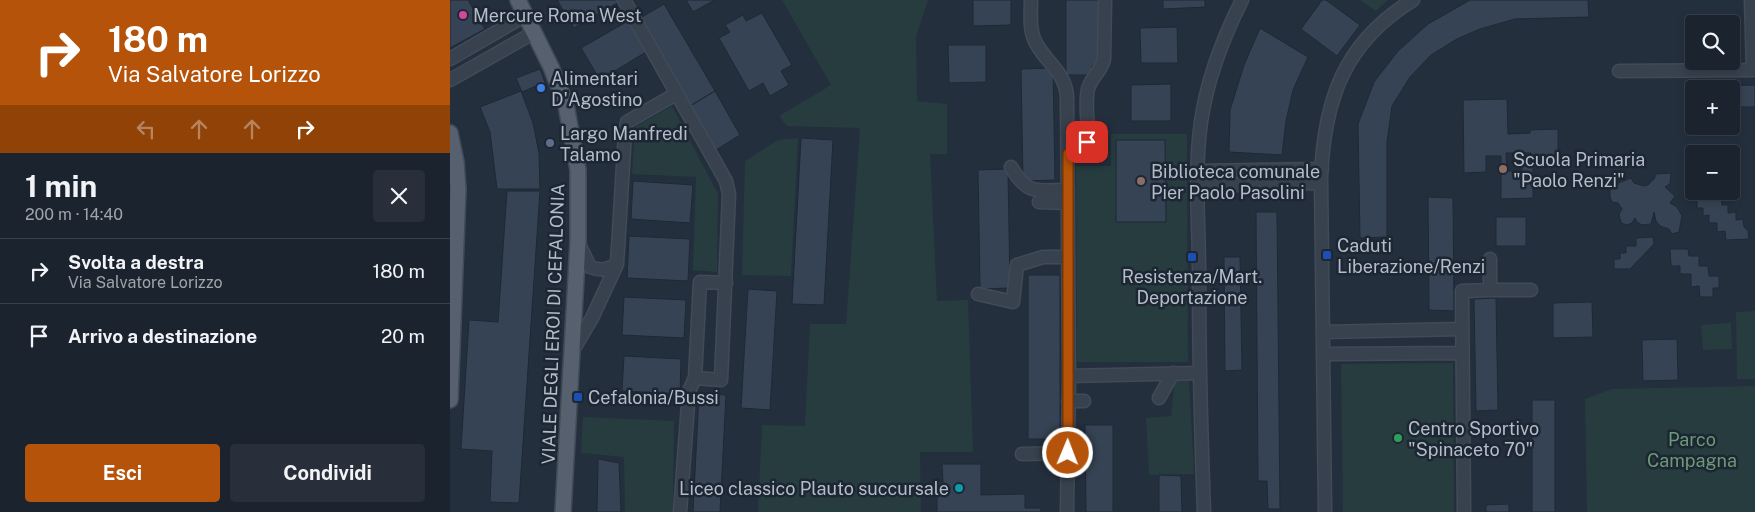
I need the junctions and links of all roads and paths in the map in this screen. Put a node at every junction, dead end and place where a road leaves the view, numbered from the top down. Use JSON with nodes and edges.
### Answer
{"nodes":[{"id":1,"x":518,"y":0,"type":"edge"},
{"id":2,"x":624,"y":0,"type":"edge"},
{"id":3,"x":1031,"y":0,"type":"edge"},
{"id":4,"x":1105,"y":0,"type":"edge"},
{"id":5,"x":1242,"y":0,"type":"edge"},
{"id":6,"x":1413,"y":0,"type":"edge"},
{"id":7,"x":1752,"y":0,"type":"edge"},
{"id":8,"x":526,"y":15,"type":"junction"},
{"id":9,"x":535,"y":32,"type":"junction"},
{"id":10,"x":450,"y":59,"type":"edge"},
{"id":11,"x":1754,"y":70,"type":"edge"},
{"id":12,"x":1619,"y":71,"type":"dead end"},
{"id":13,"x":450,"y":80,"type":"edge"},
{"id":14,"x":676,"y":94,"type":"junction"},
{"id":15,"x":450,"y":133,"type":"edge"},
{"id":16,"x":1068,"y":154,"type":"junction"},
{"id":17,"x":1011,"y":167,"type":"dead end"},
{"id":18,"x":1322,"y":169,"type":"junction"},
{"id":19,"x":1198,"y":171,"type":"junction"},
{"id":20,"x":1321,"y":183,"type":"junction"},
{"id":21,"x":1198,"y":186,"type":"junction"},
{"id":22,"x":1068,"y":196,"type":"junction"},
{"id":23,"x":1039,"y":202,"type":"dead end"},
{"id":24,"x":578,"y":242,"type":"junction"},
{"id":25,"x":1068,"y":257,"type":"junction"},
{"id":26,"x":1490,"y":258,"type":"dead end"},
{"id":27,"x":617,"y":264,"type":"junction"},
{"id":28,"x":726,"y":283,"type":"junction"},
{"id":29,"x":1490,"y":290,"type":"junction"},
{"id":30,"x":1531,"y":290,"type":"dead end"},
{"id":31,"x":978,"y":294,"type":"dead end"},
{"id":32,"x":1461,"y":329,"type":"junction"},
{"id":33,"x":1323,"y":332,"type":"junction"},
{"id":34,"x":572,"y":352,"type":"junction"},
{"id":35,"x":1462,"y":353,"type":"junction"},
{"id":36,"x":1323,"y":354,"type":"junction"},
{"id":37,"x":1199,"y":373,"type":"junction"},
{"id":38,"x":1173,"y":374,"type":"junction"},
{"id":39,"x":1069,"y":376,"type":"junction"},
{"id":40,"x":695,"y":378,"type":"junction"},
{"id":41,"x":1159,"y":398,"type":"dead end"},
{"id":42,"x":450,"y":400,"type":"edge"},
{"id":43,"x":1068,"y":401,"type":"junction"},
{"id":44,"x":1084,"y":401,"type":"dead end"},
{"id":45,"x":1068,"y":453,"type":"junction"},
{"id":46,"x":1022,"y":454,"type":"dead end"},
{"id":47,"x":563,"y":512,"type":"edge"},
{"id":48,"x":680,"y":512,"type":"edge"},
{"id":49,"x":1067,"y":512,"type":"edge"},
{"id":50,"x":1204,"y":512,"type":"edge"},
{"id":51,"x":1325,"y":512,"type":"edge"},
{"id":52,"x":1464,"y":512,"type":"edge"}],
"edges":[{"from":1,"to":8,"type":"main road","name":"VIALE DEGLI EROI DI CEFALONIA"},
{"from":2,"to":14,"type":"street"},
{"from":3,"to":16,"type":"street"},
{"from":4,"to":16,"type":"street"},
{"from":5,"to":19,"type":"street"},
{"from":6,"to":18,"type":"street"},
{"from":7,"to":11,"type":"street"},
{"from":8,"to":9,"type":"main road","name":"VIALE DEGLI EROI DI CEFALONIA"},
{"from":8,"to":10,"type":"street"},
{"from":9,"to":13,"type":"street"},
{"from":9,"to":24,"type":"main road","name":"VIALE DEGLI EROI DI CEFALONIA"},
{"from":11,"to":12,"type":"street"},
{"from":14,"to":27,"type":"street"},
{"from":14,"to":28,"type":"street"},
{"from":15,"to":42,"type":"main road"},
{"from":16,"to":22,"type":"street"},
{"from":17,"to":22,"type":"street"},
{"from":18,"to":19,"type":"street"},
{"from":18,"to":20,"type":"street"},
{"from":19,"to":21,"type":"street"},
{"from":20,"to":21,"type":"street"},
{"from":20,"to":33,"type":"street"},
{"from":21,"to":37,"type":"street"},
{"from":22,"to":23,"type":"street"},
{"from":22,"to":25,"type":"street"},
{"from":24,"to":27,"type":"street"},
{"from":24,"to":34,"type":"main road","name":"VIALE DEGLI EROI DI CEFALONIA"},
{"from":25,"to":31,"type":"street"},
{"from":25,"to":39,"type":"street"},
{"from":26,"to":29,"type":"street"},
{"from":27,"to":34,"type":"street"},
{"from":28,"to":40,"type":"street"},
{"from":28,"to":40,"type":"street"},
{"from":29,"to":30,"type":"street"},
{"from":29,"to":32,"type":"street"},
{"from":32,"to":33,"type":"street"},
{"from":32,"to":35,"type":"street"},
{"from":33,"to":36,"type":"street"},
{"from":34,"to":47,"type":"main road","name":"VIALE DEGLI EROI DI CEFALONIA"},
{"from":35,"to":36,"type":"street"},
{"from":35,"to":52,"type":"street"},
{"from":36,"to":51,"type":"street"},
{"from":37,"to":38,"type":"street"},
{"from":37,"to":50,"type":"street"},
{"from":38,"to":39,"type":"street"},
{"from":38,"to":41,"type":"street"},
{"from":39,"to":43,"type":"street"},
{"from":40,"to":48,"type":"street"},
{"from":43,"to":44,"type":"street"},
{"from":43,"to":45,"type":"street"},
{"from":45,"to":46,"type":"street"},
{"from":45,"to":49,"type":"street"}]}
